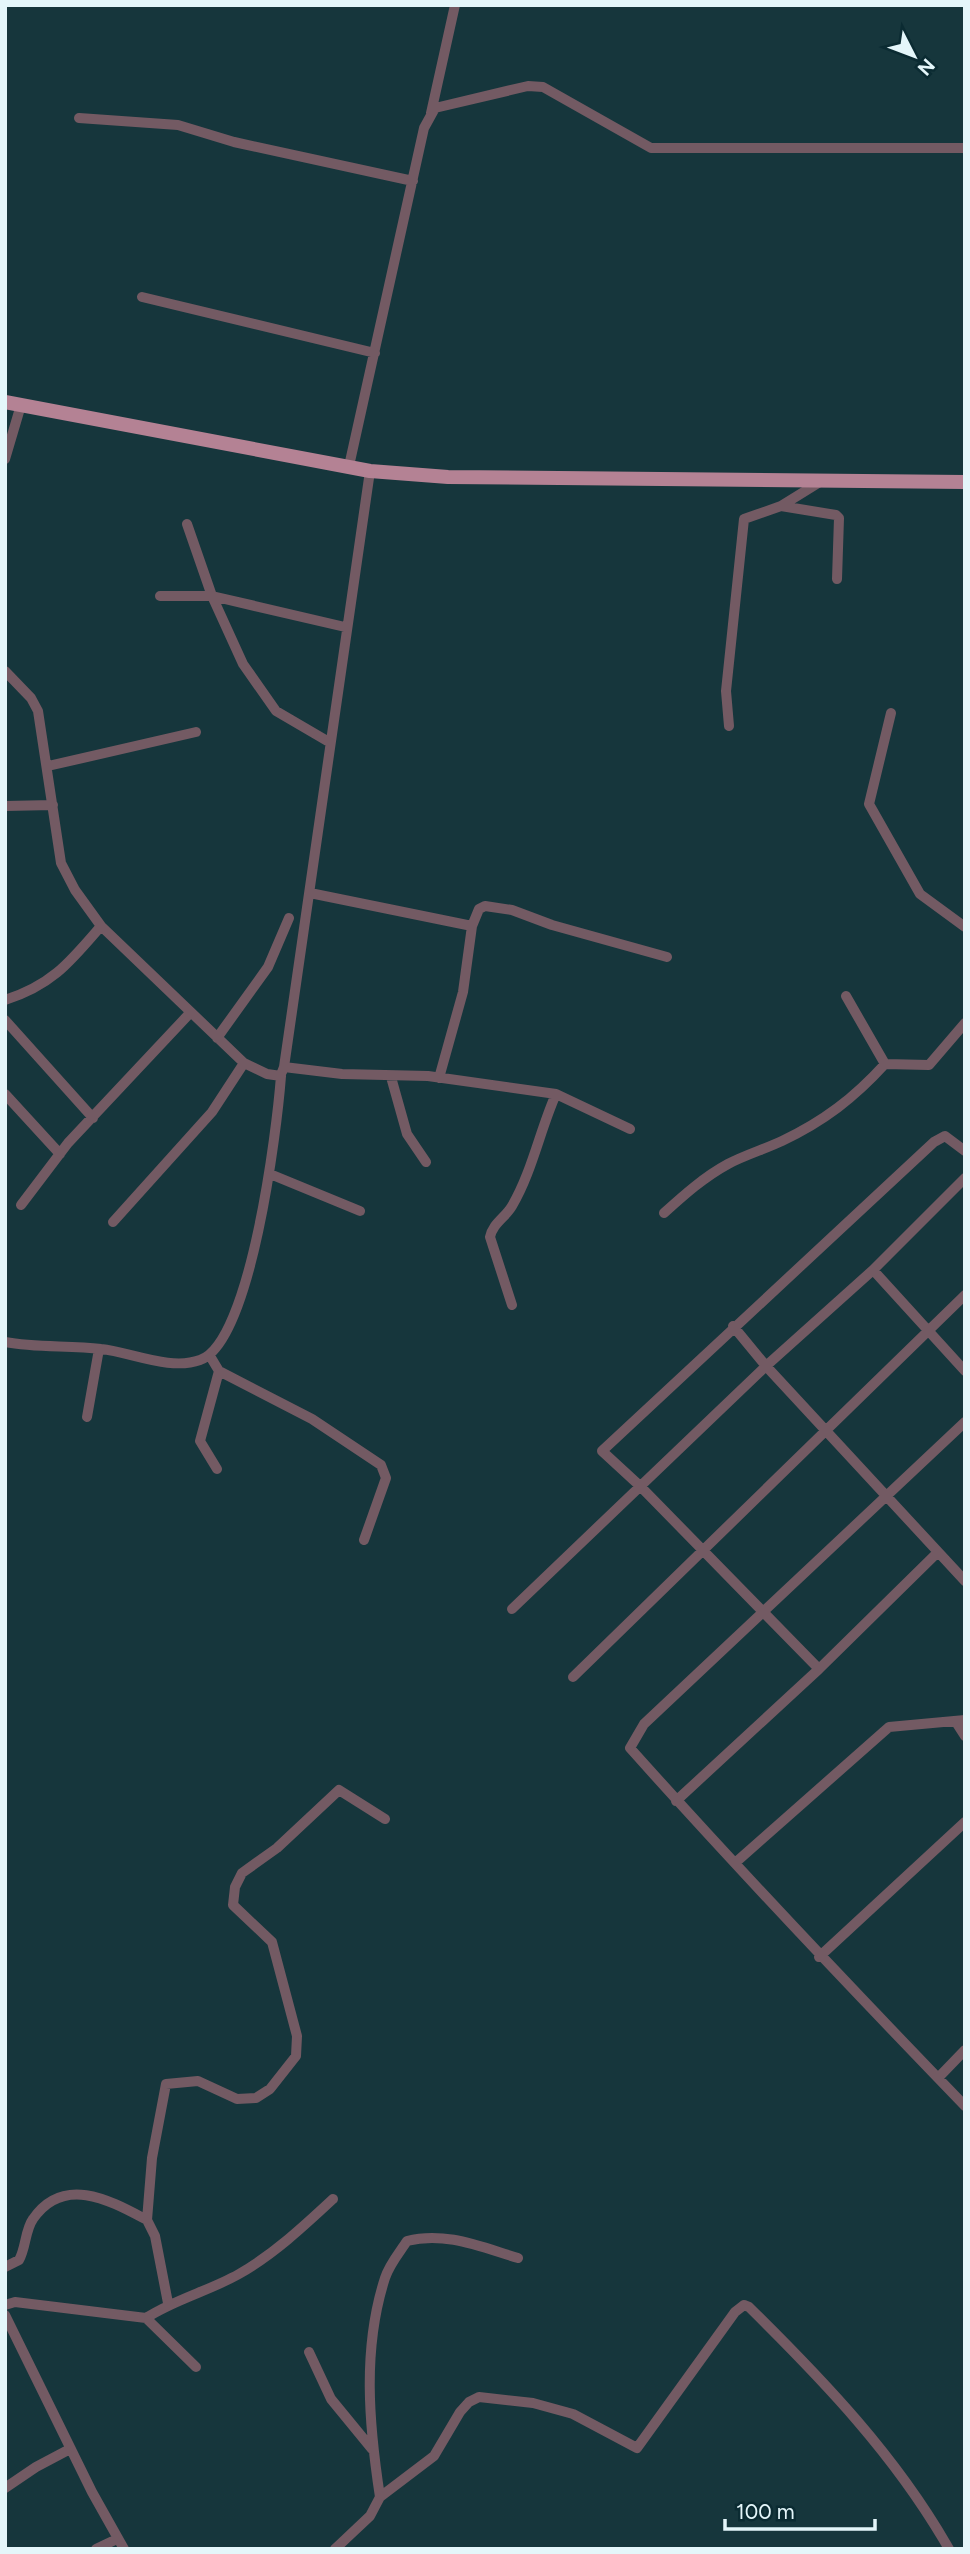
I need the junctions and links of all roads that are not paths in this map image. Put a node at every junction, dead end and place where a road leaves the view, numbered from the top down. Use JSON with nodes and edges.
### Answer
{"nodes":[{"id":1,"x":455,"y":5,"type":"edge"},
{"id":2,"x":431,"y":113,"type":"junction"},
{"id":3,"x":79,"y":118,"type":"dead end"},
{"id":4,"x":965,"y":148,"type":"edge"},
{"id":5,"x":413,"y":181,"type":"junction"},
{"id":6,"x":142,"y":297,"type":"dead end"},
{"id":7,"x":375,"y":353,"type":"junction"},
{"id":8,"x":5,"y":402,"type":"edge"},
{"id":9,"x":21,"y":405,"type":"junction"},
{"id":10,"x":5,"y":459,"type":"edge"},
{"id":11,"x":349,"y":466,"type":"junction"},
{"id":12,"x":370,"y":471,"type":"junction"},
{"id":13,"x":823,"y":481,"type":"junction"},
{"id":14,"x":965,"y":482,"type":"edge"},
{"id":15,"x":781,"y":506,"type":"junction"},
{"id":16,"x":187,"y":524,"type":"dead end"},
{"id":17,"x":837,"y":579,"type":"dead end"},
{"id":18,"x":160,"y":596,"type":"dead end"},
{"id":19,"x":212,"y":596,"type":"junction"},
{"id":20,"x":345,"y":627,"type":"junction"},
{"id":21,"x":5,"y":671,"type":"edge"},
{"id":22,"x":891,"y":713,"type":"dead end"},
{"id":23,"x":729,"y":726,"type":"dead end"},
{"id":24,"x":196,"y":732,"type":"dead end"},
{"id":25,"x":329,"y":742,"type":"junction"},
{"id":26,"x":48,"y":766,"type":"junction"},
{"id":27,"x":53,"y":805,"type":"junction"},
{"id":28,"x":5,"y":806,"type":"edge"},
{"id":29,"x":310,"y":892,"type":"junction"},
{"id":30,"x":289,"y":918,"type":"dead end"},
{"id":31,"x":101,"y":926,"type":"junction"},
{"id":32,"x":472,"y":926,"type":"junction"},
{"id":33,"x":965,"y":927,"type":"edge"},
{"id":34,"x":667,"y":957,"type":"dead end"},
{"id":35,"x":846,"y":996,"type":"dead end"},
{"id":36,"x":5,"y":1000,"type":"edge"},
{"id":37,"x":190,"y":1013,"type":"junction"},
{"id":38,"x":5,"y":1020,"type":"edge"},
{"id":39,"x":965,"y":1023,"type":"edge"},
{"id":40,"x":217,"y":1038,"type":"junction"},
{"id":41,"x":244,"y":1063,"type":"junction"},
{"id":42,"x":885,"y":1064,"type":"junction"},
{"id":43,"x":282,"y":1072,"type":"junction"},
{"id":44,"x":391,"y":1077,"type":"junction"},
{"id":45,"x":439,"y":1078,"type":"junction"},
{"id":46,"x":5,"y":1094,"type":"edge"},
{"id":47,"x":556,"y":1094,"type":"junction"},
{"id":48,"x":14,"y":1104,"type":"junction"},
{"id":49,"x":5,"y":1114,"type":"edge"},
{"id":50,"x":93,"y":1118,"type":"junction"},
{"id":51,"x":630,"y":1129,"type":"dead end"},
{"id":52,"x":965,"y":1151,"type":"edge"},
{"id":53,"x":60,"y":1154,"type":"junction"},
{"id":54,"x":426,"y":1162,"type":"dead end"},
{"id":55,"x":270,"y":1174,"type":"junction"},
{"id":56,"x":965,"y":1178,"type":"edge"},
{"id":57,"x":21,"y":1205,"type":"dead end"},
{"id":58,"x":360,"y":1211,"type":"dead end"},
{"id":59,"x":664,"y":1213,"type":"dead end"},
{"id":60,"x":113,"y":1222,"type":"dead end"},
{"id":61,"x":873,"y":1270,"type":"junction"},
{"id":62,"x":965,"y":1295,"type":"edge"},
{"id":63,"x":512,"y":1305,"type":"dead end"},
{"id":64,"x":733,"y":1326,"type":"junction"},
{"id":65,"x":929,"y":1331,"type":"junction"},
{"id":66,"x":5,"y":1342,"type":"edge"},
{"id":67,"x":99,"y":1349,"type":"junction"},
{"id":68,"x":210,"y":1356,"type":"junction"},
{"id":69,"x":766,"y":1366,"type":"junction"},
{"id":70,"x":219,"y":1371,"type":"junction"},
{"id":71,"x":965,"y":1371,"type":"edge"},
{"id":72,"x":87,"y":1417,"type":"dead end"},
{"id":73,"x":965,"y":1422,"type":"edge"},
{"id":74,"x":826,"y":1430,"type":"junction"},
{"id":75,"x":217,"y":1469,"type":"dead end"},
{"id":76,"x":640,"y":1486,"type":"junction"},
{"id":77,"x":884,"y":1495,"type":"junction"},
{"id":78,"x":365,"y":1540,"type":"dead end"},
{"id":79,"x":703,"y":1551,"type":"junction"},
{"id":80,"x":937,"y":1553,"type":"junction"},
{"id":81,"x":965,"y":1581,"type":"edge"},
{"id":82,"x":512,"y":1609,"type":"dead end"},
{"id":83,"x":762,"y":1613,"type":"junction"},
{"id":84,"x":819,"y":1669,"type":"junction"},
{"id":85,"x":573,"y":1677,"type":"dead end"},
{"id":86,"x":961,"y":1721,"type":"edge"},
{"id":87,"x":965,"y":1736,"type":"edge"},
{"id":88,"x":676,"y":1801,"type":"junction"},
{"id":89,"x":385,"y":1819,"type":"dead end"},
{"id":90,"x":965,"y":1822,"type":"edge"},
{"id":91,"x":735,"y":1863,"type":"junction"},
{"id":92,"x":819,"y":1957,"type":"junction"},
{"id":93,"x":965,"y":2050,"type":"edge"},
{"id":94,"x":938,"y":2078,"type":"junction"},
{"id":95,"x":965,"y":2106,"type":"edge"},
{"id":96,"x":333,"y":2199,"type":"dead end"},
{"id":97,"x":146,"y":2220,"type":"junction"},
{"id":98,"x":518,"y":2258,"type":"dead end"},
{"id":99,"x":5,"y":2267,"type":"edge"},
{"id":100,"x":168,"y":2303,"type":"junction"},
{"id":101,"x":5,"y":2305,"type":"edge"},
{"id":102,"x":5,"y":2315,"type":"edge"},
{"id":103,"x":146,"y":2318,"type":"junction"},
{"id":104,"x":309,"y":2352,"type":"dead end"},
{"id":105,"x":196,"y":2367,"type":"dead end"},
{"id":106,"x":70,"y":2449,"type":"junction"},
{"id":107,"x":373,"y":2450,"type":"junction"},
{"id":108,"x":5,"y":2488,"type":"edge"},
{"id":109,"x":380,"y":2497,"type":"junction"},
{"id":110,"x":120,"y":2544,"type":"edge"},
{"id":111,"x":96,"y":2549,"type":"edge"},
{"id":112,"x":335,"y":2549,"type":"edge"},
{"id":113,"x":949,"y":2549,"type":"edge"}],
"edges":[{"from":1,"to":2,"type":"street"},
{"from":2,"to":4,"type":"street"},
{"from":2,"to":5,"type":"street"},
{"from":3,"to":5,"type":"street"},
{"from":5,"to":7,"type":"street"},
{"from":6,"to":7,"type":"street"},
{"from":7,"to":11,"type":"street"},
{"from":8,"to":9,"type":"main road"},
{"from":9,"to":10,"type":"street"},
{"from":9,"to":11,"type":"main road"},
{"from":11,"to":12,"type":"main road"},
{"from":12,"to":13,"type":"main road"},
{"from":12,"to":20,"type":"street"},
{"from":13,"to":14,"type":"main road"},
{"from":13,"to":15,"type":"street"},
{"from":15,"to":17,"type":"street"},
{"from":15,"to":23,"type":"street"},
{"from":16,"to":19,"type":"street"},
{"from":18,"to":19,"type":"street"},
{"from":19,"to":20,"type":"street"},
{"from":19,"to":25,"type":"street"},
{"from":20,"to":25,"type":"street"},
{"from":21,"to":26,"type":"street"},
{"from":22,"to":33,"type":"street"},
{"from":24,"to":26,"type":"street"},
{"from":25,"to":29,"type":"street"},
{"from":26,"to":27,"type":"street"},
{"from":27,"to":28,"type":"street"},
{"from":27,"to":31,"type":"street"},
{"from":29,"to":32,"type":"street"},
{"from":29,"to":43,"type":"street"},
{"from":30,"to":40,"type":"street"},
{"from":31,"to":36,"type":"street"},
{"from":31,"to":37,"type":"street"},
{"from":32,"to":34,"type":"street"},
{"from":32,"to":45,"type":"street"},
{"from":35,"to":42,"type":"street"},
{"from":37,"to":40,"type":"street"},
{"from":37,"to":50,"type":"street"},
{"from":38,"to":50,"type":"street"},
{"from":39,"to":42,"type":"street"},
{"from":40,"to":41,"type":"street"},
{"from":41,"to":43,"type":"street"},
{"from":41,"to":60,"type":"street"},
{"from":42,"to":59,"type":"street"},
{"from":43,"to":44,"type":"street"},
{"from":43,"to":55,"type":"street"},
{"from":44,"to":45,"type":"street"},
{"from":44,"to":54,"type":"street"},
{"from":45,"to":47,"type":"street"},
{"from":46,"to":48,"type":"street"},
{"from":47,"to":51,"type":"street"},
{"from":47,"to":63,"type":"street"},
{"from":48,"to":49,"type":"street"},
{"from":48,"to":53,"type":"street"},
{"from":50,"to":53,"type":"street"},
{"from":52,"to":64,"type":"street"},
{"from":53,"to":57,"type":"street"},
{"from":55,"to":58,"type":"street"},
{"from":55,"to":68,"type":"street"},
{"from":56,"to":61,"type":"street"},
{"from":61,"to":65,"type":"street"},
{"from":61,"to":69,"type":"street"},
{"from":62,"to":65,"type":"street"},
{"from":64,"to":69,"type":"street"},
{"from":64,"to":76,"type":"street"},
{"from":65,"to":71,"type":"street"},
{"from":65,"to":74,"type":"street"},
{"from":66,"to":67,"type":"street"},
{"from":67,"to":68,"type":"street"},
{"from":67,"to":72,"type":"street"},
{"from":68,"to":70,"type":"street"},
{"from":69,"to":74,"type":"street"},
{"from":69,"to":76,"type":"street"},
{"from":70,"to":75,"type":"street"},
{"from":70,"to":78,"type":"street"},
{"from":73,"to":77,"type":"street"},
{"from":74,"to":77,"type":"street"},
{"from":74,"to":79,"type":"street"},
{"from":76,"to":79,"type":"street"},
{"from":76,"to":82,"type":"street"},
{"from":77,"to":80,"type":"street"},
{"from":77,"to":83,"type":"street"},
{"from":79,"to":83,"type":"street"},
{"from":79,"to":85,"type":"street"},
{"from":80,"to":81,"type":"street"},
{"from":80,"to":84,"type":"street"},
{"from":83,"to":84,"type":"street"},
{"from":83,"to":88,"type":"street"},
{"from":84,"to":88,"type":"street"},
{"from":86,"to":87,"type":"street"},
{"from":86,"to":91,"type":"street"},
{"from":88,"to":91,"type":"street"},
{"from":89,"to":97,"type":"street"},
{"from":90,"to":92,"type":"street"},
{"from":91,"to":92,"type":"street"},
{"from":92,"to":94,"type":"street"},
{"from":93,"to":94,"type":"street"},
{"from":94,"to":95,"type":"street"},
{"from":96,"to":100,"type":"street"},
{"from":97,"to":99,"type":"street"},
{"from":97,"to":100,"type":"street"},
{"from":98,"to":107,"type":"street"},
{"from":100,"to":103,"type":"street"},
{"from":101,"to":103,"type":"street"},
{"from":102,"to":106,"type":"street"},
{"from":103,"to":105,"type":"street"},
{"from":104,"to":107,"type":"street"},
{"from":106,"to":108,"type":"street"},
{"from":106,"to":110,"type":"street"},
{"from":107,"to":109,"type":"street"},
{"from":109,"to":112,"type":"street"},
{"from":109,"to":113,"type":"street"},
{"from":110,"to":111,"type":"street"}]}
